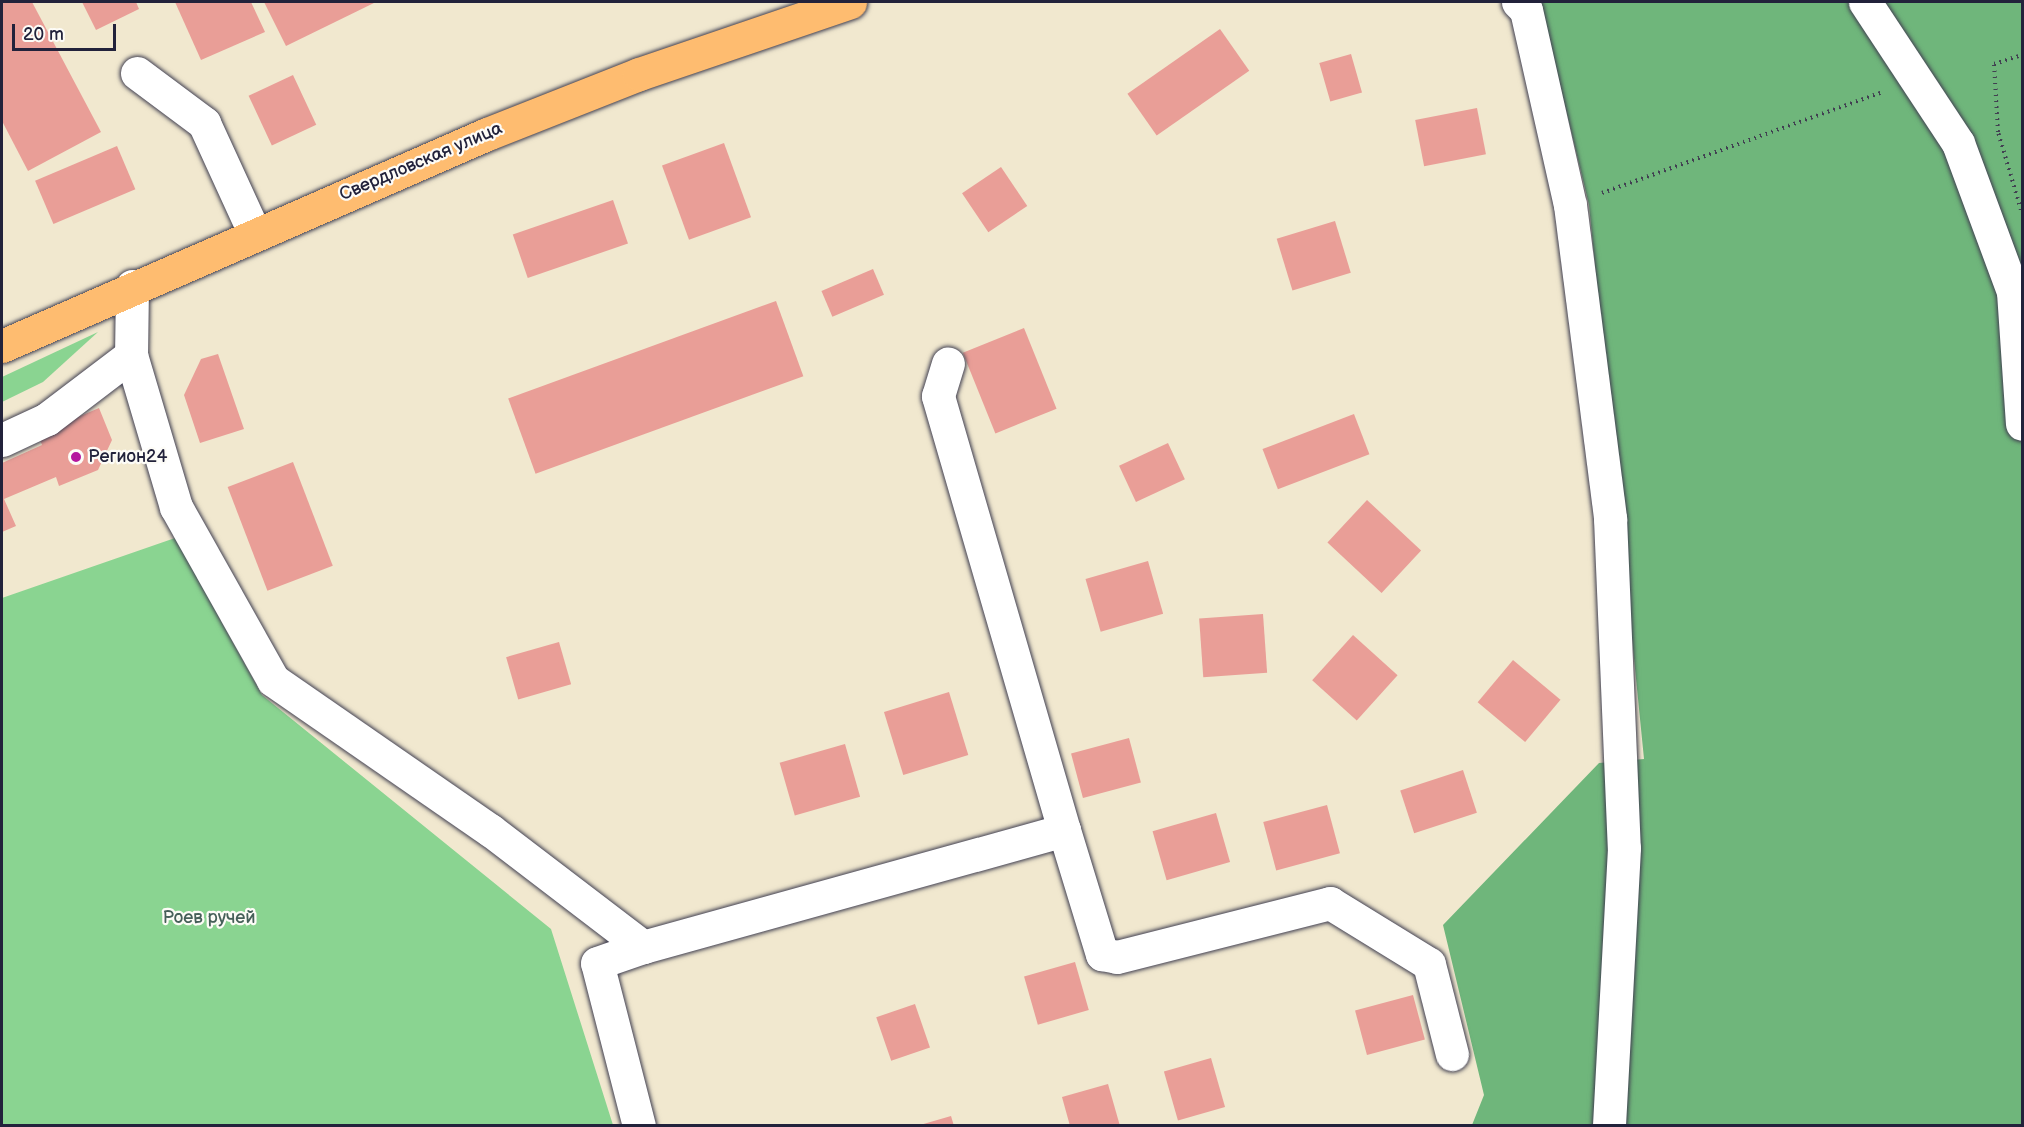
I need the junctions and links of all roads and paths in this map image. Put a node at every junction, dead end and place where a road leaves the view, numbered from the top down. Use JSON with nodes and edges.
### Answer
{"nodes":[{"id":1,"x":850,"y":2,"type":"edge"},
{"id":2,"x":1518,"y":2,"type":"edge"},
{"id":3,"x":1865,"y":2,"type":"edge"},
{"id":4,"x":2022,"y":56,"type":"edge"},
{"id":5,"x":137,"y":73,"type":"dead end"},
{"id":6,"x":1920,"y":78,"type":"junction"},
{"id":7,"x":1570,"y":205,"type":"junction"},
{"id":8,"x":2020,"y":222,"type":"dead end"},
{"id":9,"x":254,"y":232,"type":"junction"},
{"id":10,"x":132,"y":286,"type":"junction"},
{"id":11,"x":2,"y":346,"type":"edge"},
{"id":12,"x":131,"y":355,"type":"junction"},
{"id":13,"x":948,"y":364,"type":"dead end"},
{"id":14,"x":2022,"y":424,"type":"edge"},
{"id":15,"x":2,"y":440,"type":"edge"},
{"id":16,"x":1065,"y":830,"type":"junction"},
{"id":17,"x":644,"y":947,"type":"junction"},
{"id":18,"x":1452,"y":1054,"type":"dead end"},
{"id":19,"x":639,"y":1125,"type":"edge"},
{"id":20,"x":1609,"y":1125,"type":"edge"}],
"edges":[{"from":1,"to":9,"type":"highway","name":"Свердловская улица"},
{"from":2,"to":7,"type":"street"},
{"from":3,"to":6,"type":"street"},
{"from":4,"to":8,"type":"path"},
{"from":5,"to":9,"type":"street"},
{"from":6,"to":7,"type":"path"},
{"from":6,"to":14,"type":"street"},
{"from":7,"to":20,"type":"street"},
{"from":9,"to":10,"type":"highway","name":"Свердловская улица"},
{"from":10,"to":11,"type":"highway","name":"Свердловская улица"},
{"from":10,"to":12,"type":"street"},
{"from":12,"to":15,"type":"street"},
{"from":12,"to":17,"type":"street"},
{"from":13,"to":16,"type":"street"},
{"from":16,"to":17,"type":"street"},
{"from":16,"to":18,"type":"street"},
{"from":17,"to":19,"type":"street"}]}
